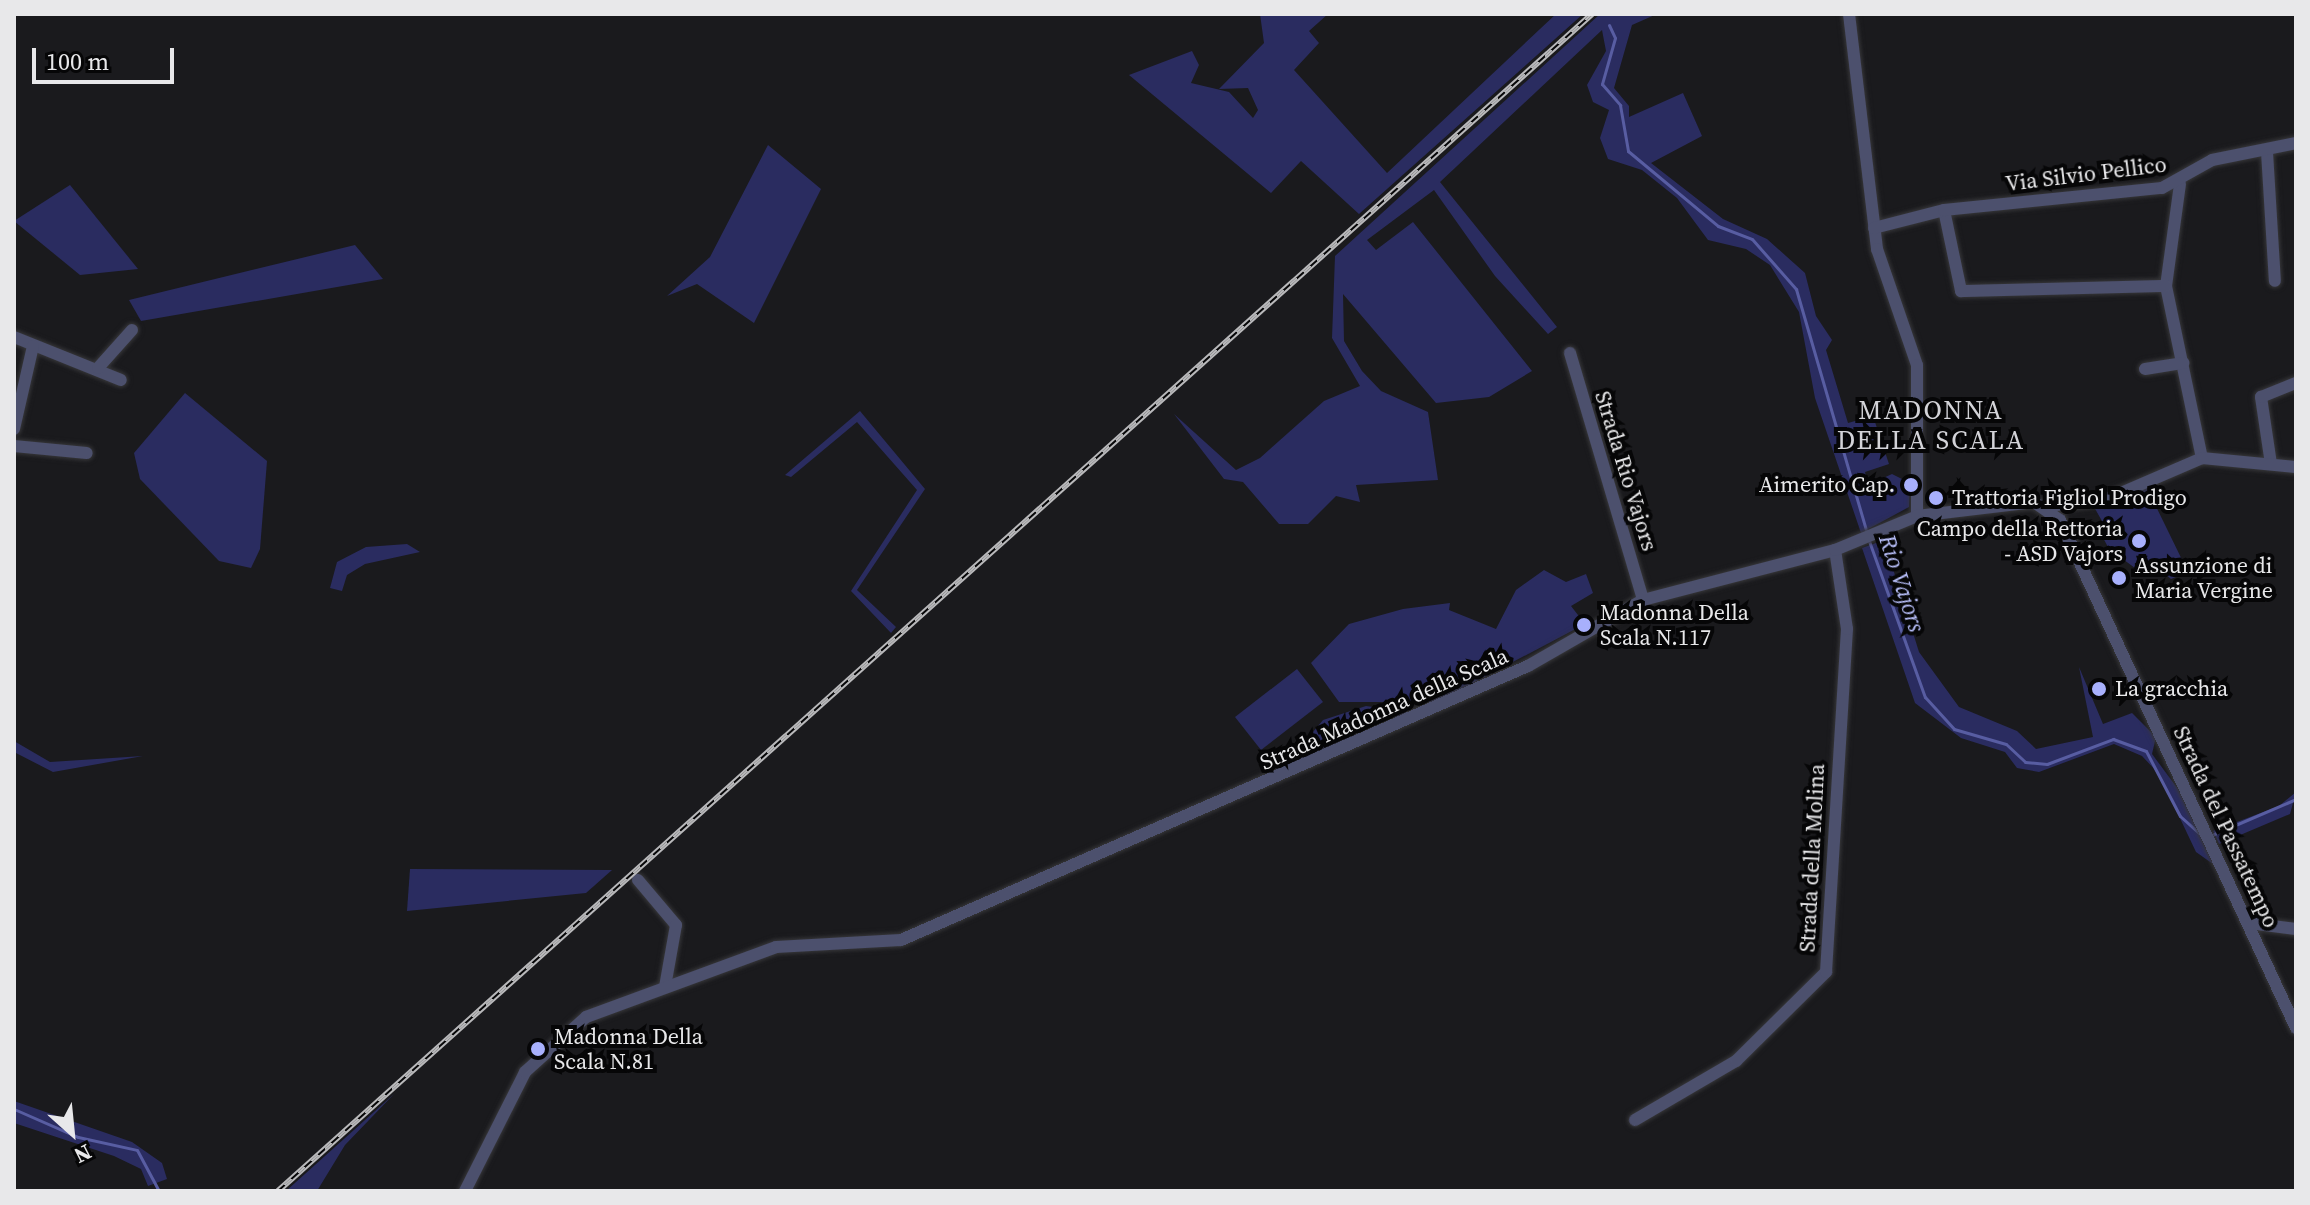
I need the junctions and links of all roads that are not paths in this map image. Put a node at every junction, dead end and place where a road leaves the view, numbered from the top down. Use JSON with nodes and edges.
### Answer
{"nodes":[{"id":1,"x":1849,"y":14,"type":"edge"},
{"id":2,"x":2296,"y":143,"type":"edge"},
{"id":3,"x":2267,"y":152,"type":"junction"},
{"id":4,"x":2180,"y":184,"type":"junction"},
{"id":5,"x":1944,"y":210,"type":"junction"},
{"id":6,"x":1874,"y":228,"type":"junction"},
{"id":7,"x":2275,"y":281,"type":"dead end"},
{"id":8,"x":2166,"y":286,"type":"junction"},
{"id":9,"x":132,"y":330,"type":"dead end"},
{"id":10,"x":14,"y":337,"type":"edge"},
{"id":11,"x":33,"y":346,"type":"junction"},
{"id":12,"x":1570,"y":353,"type":"dead end"},
{"id":13,"x":2184,"y":363,"type":"junction"},
{"id":14,"x":98,"y":368,"type":"junction"},
{"id":15,"x":2145,"y":369,"type":"dead end"},
{"id":16,"x":121,"y":380,"type":"dead end"},
{"id":17,"x":2296,"y":383,"type":"edge"},
{"id":18,"x":14,"y":429,"type":"edge"},
{"id":19,"x":14,"y":446,"type":"edge"},
{"id":20,"x":87,"y":453,"type":"dead end"},
{"id":21,"x":2202,"y":458,"type":"junction"},
{"id":22,"x":2271,"y":464,"type":"junction"},
{"id":23,"x":2296,"y":467,"type":"edge"},
{"id":24,"x":2048,"y":506,"type":"junction"},
{"id":25,"x":1917,"y":516,"type":"junction"},
{"id":26,"x":1835,"y":550,"type":"junction"},
{"id":27,"x":1643,"y":600,"type":"junction"},
{"id":28,"x":638,"y":880,"type":"dead end"},
{"id":29,"x":2249,"y":923,"type":"junction"},
{"id":30,"x":2296,"y":929,"type":"edge"},
{"id":31,"x":665,"y":987,"type":"junction"},
{"id":32,"x":2296,"y":1028,"type":"edge"},
{"id":33,"x":1635,"y":1120,"type":"dead end"},
{"id":34,"x":465,"y":1191,"type":"edge"}],
"edges":[{"from":1,"to":6,"type":"street"},
{"from":2,"to":3,"type":"street","name":"Via Silvio Pellico"},
{"from":3,"to":4,"type":"street","name":"Via Silvio Pellico"},
{"from":3,"to":7,"type":"street"},
{"from":4,"to":5,"type":"street","name":"Via Silvio Pellico"},
{"from":4,"to":8,"type":"street"},
{"from":5,"to":6,"type":"street","name":"Via Silvio Pellico"},
{"from":5,"to":8,"type":"street"},
{"from":6,"to":25,"type":"street"},
{"from":8,"to":13,"type":"street"},
{"from":9,"to":14,"type":"street"},
{"from":10,"to":11,"type":"street"},
{"from":11,"to":14,"type":"street"},
{"from":11,"to":18,"type":"street"},
{"from":12,"to":27,"type":"street","name":"Strada Rio Vajors"},
{"from":13,"to":15,"type":"street"},
{"from":13,"to":21,"type":"street"},
{"from":14,"to":16,"type":"street"},
{"from":17,"to":22,"type":"street"},
{"from":19,"to":20,"type":"street"},
{"from":21,"to":22,"type":"street"},
{"from":21,"to":24,"type":"street"},
{"from":22,"to":23,"type":"street"},
{"from":24,"to":25,"type":"street"},
{"from":24,"to":29,"type":"street","name":"Strada del Passatempo"},
{"from":25,"to":26,"type":"street","name":"Strada Madonna della Scala"},
{"from":26,"to":27,"type":"street","name":"Strada Madonna della Scala"},
{"from":26,"to":33,"type":"street","name":"Strada della Molina"},
{"from":27,"to":31,"type":"street","name":"Strada Madonna della Scala"},
{"from":28,"to":31,"type":"street"},
{"from":29,"to":30,"type":"street"},
{"from":29,"to":32,"type":"street","name":"Strada del Passatempo"},
{"from":31,"to":34,"type":"street","name":"Strada Madonna della Scala"}]}
